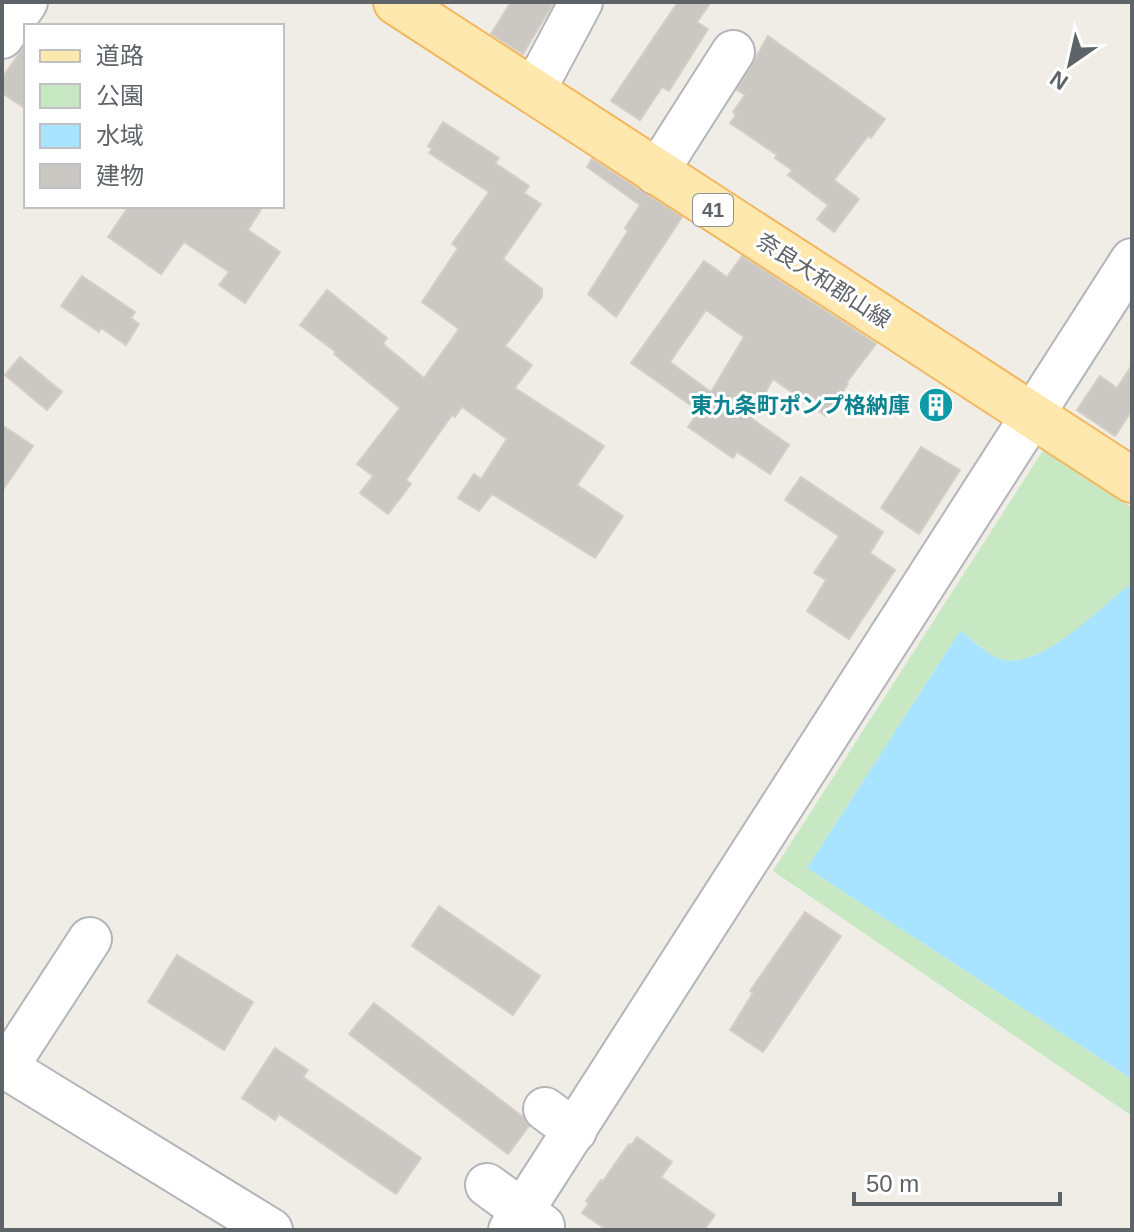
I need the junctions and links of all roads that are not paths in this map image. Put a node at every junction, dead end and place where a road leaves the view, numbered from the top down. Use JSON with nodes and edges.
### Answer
{"nodes":[{"id":1,"x":26,"y":2,"type":"edge"},
{"id":2,"x":396,"y":2,"type":"edge"},
{"id":3,"x":581,"y":2,"type":"edge"},
{"id":4,"x":2,"y":37,"type":"edge"},
{"id":5,"x":733,"y":52,"type":"dead end"},
{"id":6,"x":533,"y":92,"type":"junction"},
{"id":7,"x":656,"y":173,"type":"junction"},
{"id":8,"x":1132,"y":260,"type":"edge"},
{"id":9,"x":1033,"y":414,"type":"junction"},
{"id":10,"x":1132,"y":480,"type":"edge"},
{"id":11,"x":90,"y":939,"type":"dead end"},
{"id":12,"x":4,"y":1067,"type":"edge"},
{"id":13,"x":487,"y":1185,"type":"dead end"},
{"id":14,"x":525,"y":1222,"type":"edge"},
{"id":15,"x":271,"y":1230,"type":"edge"}],
"edges":[{"from":1,"to":4,"type":"street"},
{"from":2,"to":6,"type":"main road","name":"奈良大和郡山線","number":"41"},
{"from":3,"to":6,"type":"street"},
{"from":5,"to":7,"type":"street"},
{"from":6,"to":7,"type":"main road","name":"奈良大和郡山線","number":"41"},
{"from":7,"to":9,"type":"main road","name":"奈良大和郡山線","number":"41"},
{"from":8,"to":9,"type":"street"},
{"from":9,"to":10,"type":"main road","name":"奈良大和郡山線","number":"41"},
{"from":9,"to":14,"type":"street"},
{"from":11,"to":12,"type":"street"},
{"from":12,"to":15,"type":"street"},
{"from":13,"to":14,"type":"street"}]}
